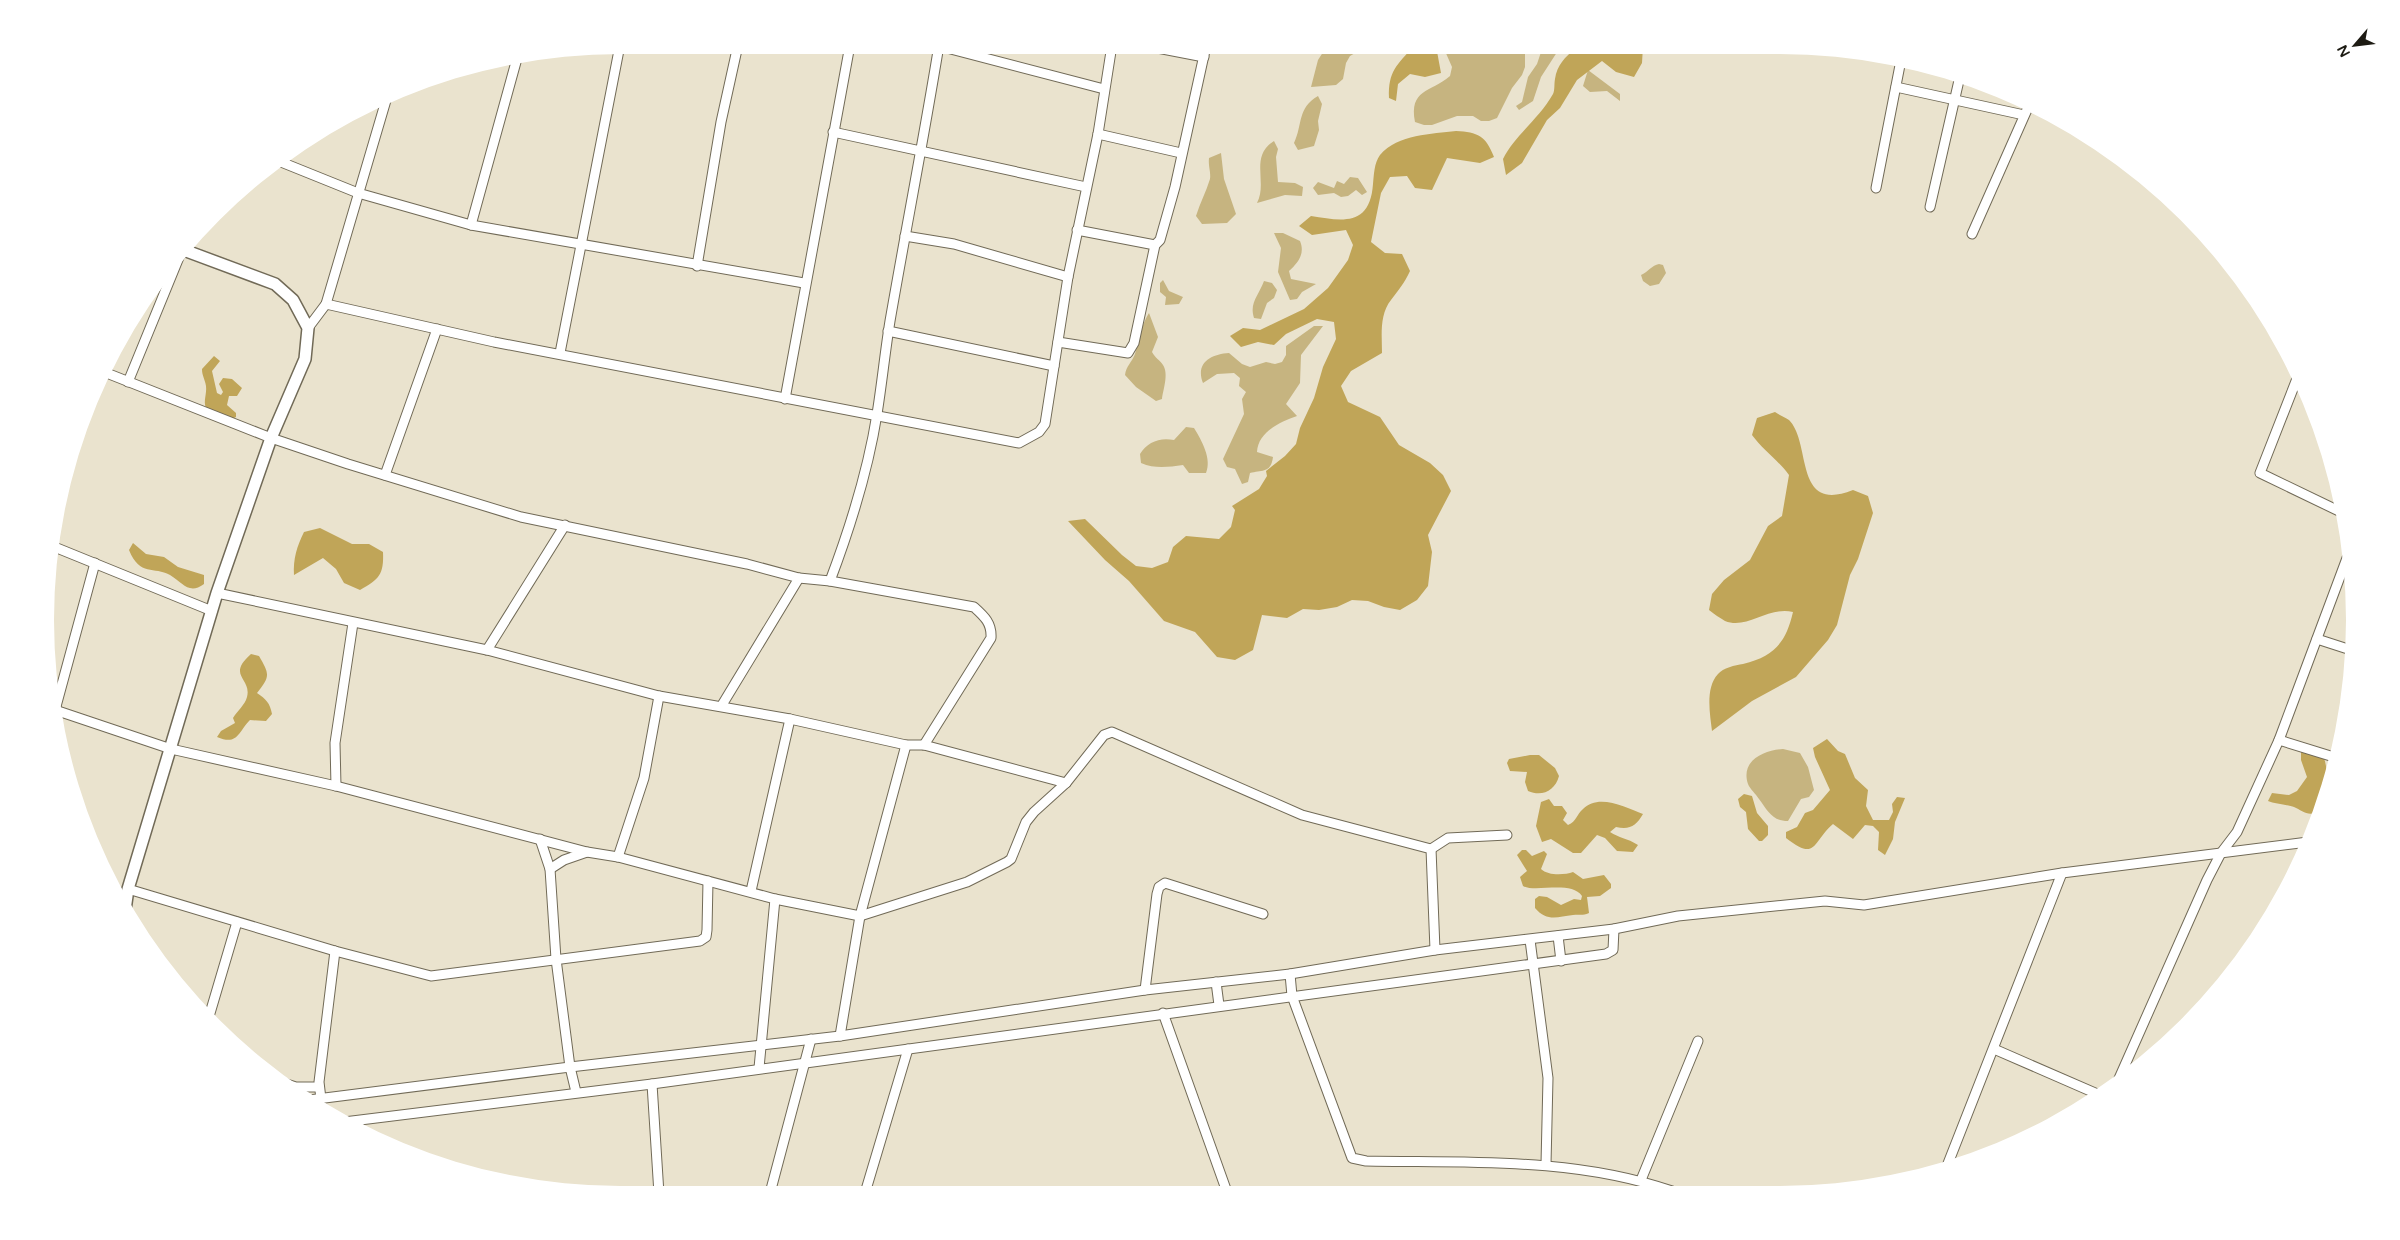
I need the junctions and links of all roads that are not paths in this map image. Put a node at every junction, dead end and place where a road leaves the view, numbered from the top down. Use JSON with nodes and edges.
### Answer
{"nodes":[{"id":1,"x":618,"y":54,"type":"edge"},
{"id":2,"x":736,"y":54,"type":"edge"},
{"id":3,"x":848,"y":54,"type":"edge"},
{"id":4,"x":938,"y":54,"type":"edge"},
{"id":5,"x":970,"y":54,"type":"edge"},
{"id":6,"x":1111,"y":54,"type":"edge"},
{"id":7,"x":1188,"y":54,"type":"edge"},
{"id":8,"x":1205,"y":54,"type":"edge"},
{"id":9,"x":1204,"y":57,"type":"junction"},
{"id":10,"x":515,"y":64,"type":"edge"},
{"id":11,"x":1900,"y":67,"type":"edge"},
{"id":12,"x":1959,"y":83,"type":"edge"},
{"id":13,"x":1896,"y":87,"type":"junction"},
{"id":14,"x":1104,"y":89,"type":"junction"},
{"id":15,"x":1955,"y":100,"type":"junction"},
{"id":16,"x":384,"y":105,"type":"edge"},
{"id":17,"x":2026,"y":110,"type":"edge"},
{"id":18,"x":2024,"y":115,"type":"junction"},
{"id":19,"x":833,"y":132,"type":"junction"},
{"id":20,"x":1098,"y":134,"type":"junction"},
{"id":21,"x":923,"y":150,"type":"junction"},
{"id":22,"x":1181,"y":153,"type":"junction"},
{"id":23,"x":285,"y":164,"type":"edge"},
{"id":24,"x":1086,"y":187,"type":"junction"},
{"id":25,"x":1876,"y":188,"type":"dead end"},
{"id":26,"x":358,"y":193,"type":"junction"},
{"id":27,"x":1930,"y":207,"type":"dead end"},
{"id":28,"x":471,"y":225,"type":"junction"},
{"id":29,"x":1077,"y":230,"type":"junction"},
{"id":30,"x":1972,"y":234,"type":"dead end"},
{"id":31,"x":905,"y":236,"type":"junction"},
{"id":32,"x":583,"y":244,"type":"junction"},
{"id":33,"x":1154,"y":245,"type":"junction"},
{"id":34,"x":189,"y":253,"type":"edge"},
{"id":35,"x":697,"y":266,"type":"junction"},
{"id":36,"x":173,"y":273,"type":"edge"},
{"id":37,"x":1068,"y":277,"type":"junction"},
{"id":38,"x":804,"y":284,"type":"junction"},
{"id":39,"x":326,"y":304,"type":"junction"},
{"id":40,"x":308,"y":328,"type":"junction"},
{"id":41,"x":437,"y":329,"type":"junction"},
{"id":42,"x":888,"y":331,"type":"junction"},
{"id":43,"x":1058,"y":342,"type":"junction"},
{"id":44,"x":560,"y":353,"type":"junction"},
{"id":45,"x":1054,"y":366,"type":"junction"},
{"id":46,"x":110,"y":374,"type":"edge"},
{"id":47,"x":128,"y":382,"type":"junction"},
{"id":48,"x":2295,"y":385,"type":"edge"},
{"id":49,"x":784,"y":399,"type":"junction"},
{"id":50,"x":876,"y":416,"type":"junction"},
{"id":51,"x":271,"y":438,"type":"junction"},
{"id":52,"x":385,"y":475,"type":"junction"},
{"id":53,"x":2335,"y":510,"type":"edge"},
{"id":54,"x":565,"y":526,"type":"junction"},
{"id":55,"x":59,"y":549,"type":"edge"},
{"id":56,"x":95,"y":563,"type":"junction"},
{"id":57,"x":2343,"y":568,"type":"edge"},
{"id":58,"x":798,"y":578,"type":"junction"},
{"id":59,"x":830,"y":581,"type":"junction"},
{"id":60,"x":217,"y":593,"type":"junction"},
{"id":61,"x":212,"y":612,"type":"junction"},
{"id":62,"x":353,"y":623,"type":"junction"},
{"id":63,"x":2317,"y":639,"type":"junction"},
{"id":64,"x":2345,"y":648,"type":"edge"},
{"id":65,"x":487,"y":650,"type":"junction"},
{"id":66,"x":59,"y":695,"type":"edge"},
{"id":67,"x":659,"y":696,"type":"junction"},
{"id":68,"x":722,"y":705,"type":"junction"},
{"id":69,"x":62,"y":712,"type":"edge"},
{"id":70,"x":790,"y":719,"type":"junction"},
{"id":71,"x":2279,"y":740,"type":"junction"},
{"id":72,"x":906,"y":745,"type":"junction"},
{"id":73,"x":924,"y":745,"type":"junction"},
{"id":74,"x":171,"y":749,"type":"junction"},
{"id":75,"x":2329,"y":756,"type":"edge"},
{"id":76,"x":1066,"y":783,"type":"junction"},
{"id":77,"x":336,"y":786,"type":"junction"},
{"id":78,"x":1507,"y":835,"type":"dead end"},
{"id":79,"x":540,"y":839,"type":"junction"},
{"id":80,"x":2300,"y":843,"type":"edge"},
{"id":81,"x":1431,"y":849,"type":"junction"},
{"id":82,"x":587,"y":852,"type":"junction"},
{"id":83,"x":2221,"y":853,"type":"junction"},
{"id":84,"x":618,"y":858,"type":"junction"},
{"id":85,"x":550,"y":869,"type":"junction"},
{"id":86,"x":2062,"y":873,"type":"junction"},
{"id":87,"x":708,"y":881,"type":"junction"},
{"id":88,"x":128,"y":889,"type":"junction"},
{"id":89,"x":750,"y":891,"type":"junction"},
{"id":90,"x":127,"y":897,"type":"edge"},
{"id":91,"x":775,"y":899,"type":"junction"},
{"id":92,"x":1263,"y":914,"type":"dead end"},
{"id":93,"x":860,"y":916,"type":"junction"},
{"id":94,"x":237,"y":922,"type":"junction"},
{"id":95,"x":1614,"y":930,"type":"junction"},
{"id":96,"x":1558,"y":936,"type":"junction"},
{"id":97,"x":1530,"y":940,"type":"junction"},
{"id":98,"x":1435,"y":950,"type":"junction"},
{"id":99,"x":335,"y":951,"type":"junction"},
{"id":100,"x":556,"y":959,"type":"junction"},
{"id":101,"x":1560,"y":960,"type":"junction"},
{"id":102,"x":1534,"y":964,"type":"junction"},
{"id":103,"x":1290,"y":974,"type":"junction"},
{"id":104,"x":1216,"y":982,"type":"junction"},
{"id":105,"x":1145,"y":990,"type":"junction"},
{"id":106,"x":1292,"y":996,"type":"junction"},
{"id":107,"x":1219,"y":1006,"type":"junction"},
{"id":108,"x":211,"y":1010,"type":"edge"},
{"id":109,"x":1163,"y":1014,"type":"junction"},
{"id":110,"x":840,"y":1036,"type":"junction"},
{"id":111,"x":811,"y":1039,"type":"junction"},
{"id":112,"x":1698,"y":1041,"type":"dead end"},
{"id":113,"x":760,"y":1044,"type":"junction"},
{"id":114,"x":908,"y":1049,"type":"junction"},
{"id":115,"x":1994,"y":1049,"type":"junction"},
{"id":116,"x":806,"y":1062,"type":"junction"},
{"id":117,"x":570,"y":1067,"type":"junction"},
{"id":118,"x":758,"y":1068,"type":"junction"},
{"id":119,"x":2123,"y":1071,"type":"edge"},
{"id":120,"x":652,"y":1084,"type":"junction"},
{"id":121,"x":300,"y":1087,"type":"edge"},
{"id":122,"x":319,"y":1087,"type":"junction"},
{"id":123,"x":576,"y":1092,"type":"junction"},
{"id":124,"x":2093,"y":1092,"type":"edge"},
{"id":125,"x":321,"y":1099,"type":"joint"},
{"id":126,"x":356,"y":1120,"type":"edge"},
{"id":127,"x":1949,"y":1160,"type":"edge"},
{"id":128,"x":1546,"y":1164,"type":"junction"},
{"id":129,"x":1641,"y":1180,"type":"junction"},
{"id":130,"x":658,"y":1186,"type":"edge"},
{"id":131,"x":772,"y":1186,"type":"edge"},
{"id":132,"x":867,"y":1186,"type":"edge"},
{"id":133,"x":1225,"y":1186,"type":"edge"},
{"id":134,"x":1658,"y":1186,"type":"edge"}],
"edges":[{"from":1,"to":32,"type":"street"},
{"from":2,"to":35,"type":"street"},
{"from":3,"to":19,"type":"street"},
{"from":4,"to":21,"type":"street"},
{"from":5,"to":14,"type":"street"},
{"from":6,"to":14,"type":"street"},
{"from":7,"to":9,"type":"street"},
{"from":8,"to":9,"type":"street"},
{"from":9,"to":22,"type":"street"},
{"from":10,"to":28,"type":"street"},
{"from":11,"to":13,"type":"street"},
{"from":12,"to":15,"type":"street"},
{"from":13,"to":15,"type":"street"},
{"from":13,"to":25,"type":"street"},
{"from":14,"to":20,"type":"street"},
{"from":15,"to":18,"type":"street"},
{"from":15,"to":27,"type":"street"},
{"from":16,"to":26,"type":"street"},
{"from":17,"to":18,"type":"street"},
{"from":18,"to":30,"type":"street"},
{"from":19,"to":21,"type":"street"},
{"from":19,"to":38,"type":"street"},
{"from":20,"to":22,"type":"street"},
{"from":20,"to":24,"type":"street"},
{"from":21,"to":24,"type":"street"},
{"from":21,"to":31,"type":"street"},
{"from":22,"to":33,"type":"street"},
{"from":23,"to":26,"type":"street"},
{"from":24,"to":29,"type":"street"},
{"from":26,"to":28,"type":"street"},
{"from":26,"to":39,"type":"street"},
{"from":28,"to":32,"type":"street"},
{"from":29,"to":33,"type":"street"},
{"from":29,"to":37,"type":"street"},
{"from":31,"to":37,"type":"street"},
{"from":31,"to":42,"type":"street"},
{"from":32,"to":35,"type":"street"},
{"from":32,"to":44,"type":"street"},
{"from":33,"to":43,"type":"street"},
{"from":34,"to":40,"type":"street"},
{"from":35,"to":38,"type":"street"},
{"from":36,"to":47,"type":"street"},
{"from":37,"to":43,"type":"street"},
{"from":38,"to":49,"type":"street"},
{"from":39,"to":40,"type":"street"},
{"from":39,"to":41,"type":"street"},
{"from":40,"to":51,"type":"street"},
{"from":41,"to":44,"type":"street"},
{"from":41,"to":52,"type":"street"},
{"from":42,"to":45,"type":"street"},
{"from":42,"to":50,"type":"street"},
{"from":43,"to":45,"type":"street"},
{"from":44,"to":49,"type":"street"},
{"from":45,"to":50,"type":"street"},
{"from":46,"to":47,"type":"street"},
{"from":47,"to":51,"type":"street"},
{"from":48,"to":53,"type":"street"},
{"from":49,"to":50,"type":"street"},
{"from":50,"to":59,"type":"street"},
{"from":51,"to":52,"type":"street"},
{"from":51,"to":60,"type":"street"},
{"from":52,"to":54,"type":"street"},
{"from":54,"to":58,"type":"street"},
{"from":54,"to":65,"type":"street"},
{"from":55,"to":56,"type":"street"},
{"from":56,"to":61,"type":"street"},
{"from":56,"to":66,"type":"street"},
{"from":57,"to":63,"type":"street"},
{"from":58,"to":59,"type":"street"},
{"from":58,"to":68,"type":"street"},
{"from":59,"to":73,"type":"street"},
{"from":60,"to":61,"type":"street"},
{"from":60,"to":62,"type":"street"},
{"from":61,"to":74,"type":"street"},
{"from":62,"to":65,"type":"street"},
{"from":62,"to":77,"type":"street"},
{"from":63,"to":64,"type":"street"},
{"from":63,"to":71,"type":"street"},
{"from":65,"to":67,"type":"street"},
{"from":67,"to":68,"type":"street"},
{"from":67,"to":84,"type":"street"},
{"from":68,"to":70,"type":"street"},
{"from":69,"to":74,"type":"street"},
{"from":70,"to":72,"type":"street"},
{"from":70,"to":89,"type":"street"},
{"from":71,"to":75,"type":"street"},
{"from":71,"to":83,"type":"street"},
{"from":72,"to":73,"type":"street"},
{"from":72,"to":93,"type":"street"},
{"from":73,"to":76,"type":"street"},
{"from":74,"to":77,"type":"street"},
{"from":74,"to":88,"type":"street"},
{"from":76,"to":81,"type":"street"},
{"from":76,"to":93,"type":"street"},
{"from":77,"to":79,"type":"street"},
{"from":78,"to":81,"type":"street"},
{"from":79,"to":82,"type":"street"},
{"from":79,"to":85,"type":"street"},
{"from":80,"to":83,"type":"street"},
{"from":81,"to":98,"type":"street"},
{"from":82,"to":84,"type":"street"},
{"from":82,"to":85,"type":"street"},
{"from":83,"to":86,"type":"street"},
{"from":83,"to":119,"type":"street"},
{"from":84,"to":87,"type":"street"},
{"from":85,"to":100,"type":"street"},
{"from":86,"to":95,"type":"street"},
{"from":86,"to":115,"type":"street"},
{"from":87,"to":89,"type":"street"},
{"from":87,"to":100,"type":"street"},
{"from":88,"to":90,"type":"street"},
{"from":88,"to":94,"type":"street"},
{"from":89,"to":91,"type":"street"},
{"from":91,"to":93,"type":"street"},
{"from":91,"to":113,"type":"street"},
{"from":92,"to":105,"type":"street"},
{"from":93,"to":110,"type":"street"},
{"from":94,"to":99,"type":"street"},
{"from":94,"to":108,"type":"street"},
{"from":95,"to":96,"type":"street"},
{"from":95,"to":101,"type":"street"},
{"from":96,"to":97,"type":"street"},
{"from":96,"to":101,"type":"street"},
{"from":97,"to":98,"type":"street"},
{"from":97,"to":102,"type":"street"},
{"from":98,"to":103,"type":"street"},
{"from":99,"to":100,"type":"street"},
{"from":99,"to":122,"type":"street"},
{"from":100,"to":117,"type":"street"},
{"from":101,"to":102,"type":"street"},
{"from":102,"to":106,"type":"street"},
{"from":102,"to":128,"type":"street"},
{"from":103,"to":104,"type":"street"},
{"from":103,"to":106,"type":"street"},
{"from":104,"to":105,"type":"street"},
{"from":104,"to":107,"type":"street"},
{"from":105,"to":110,"type":"street"},
{"from":106,"to":107,"type":"street"},
{"from":106,"to":128,"type":"street"},
{"from":107,"to":109,"type":"street"},
{"from":109,"to":114,"type":"street"},
{"from":109,"to":133,"type":"street"},
{"from":110,"to":111,"type":"street"},
{"from":111,"to":113,"type":"street"},
{"from":111,"to":116,"type":"street"},
{"from":112,"to":129,"type":"street"},
{"from":113,"to":117,"type":"street"},
{"from":113,"to":118,"type":"street"},
{"from":114,"to":116,"type":"street"},
{"from":114,"to":132,"type":"street"},
{"from":115,"to":124,"type":"street"},
{"from":115,"to":127,"type":"street"},
{"from":116,"to":118,"type":"street"},
{"from":116,"to":131,"type":"street"},
{"from":117,"to":123,"type":"street"},
{"from":117,"to":125,"type":"street"},
{"from":118,"to":120,"type":"street"},
{"from":120,"to":123,"type":"street"},
{"from":120,"to":130,"type":"street"},
{"from":121,"to":122,"type":"street"},
{"from":122,"to":125,"type":"street"},
{"from":123,"to":126,"type":"street"},
{"from":128,"to":129,"type":"street"},
{"from":129,"to":134,"type":"street"}]}
